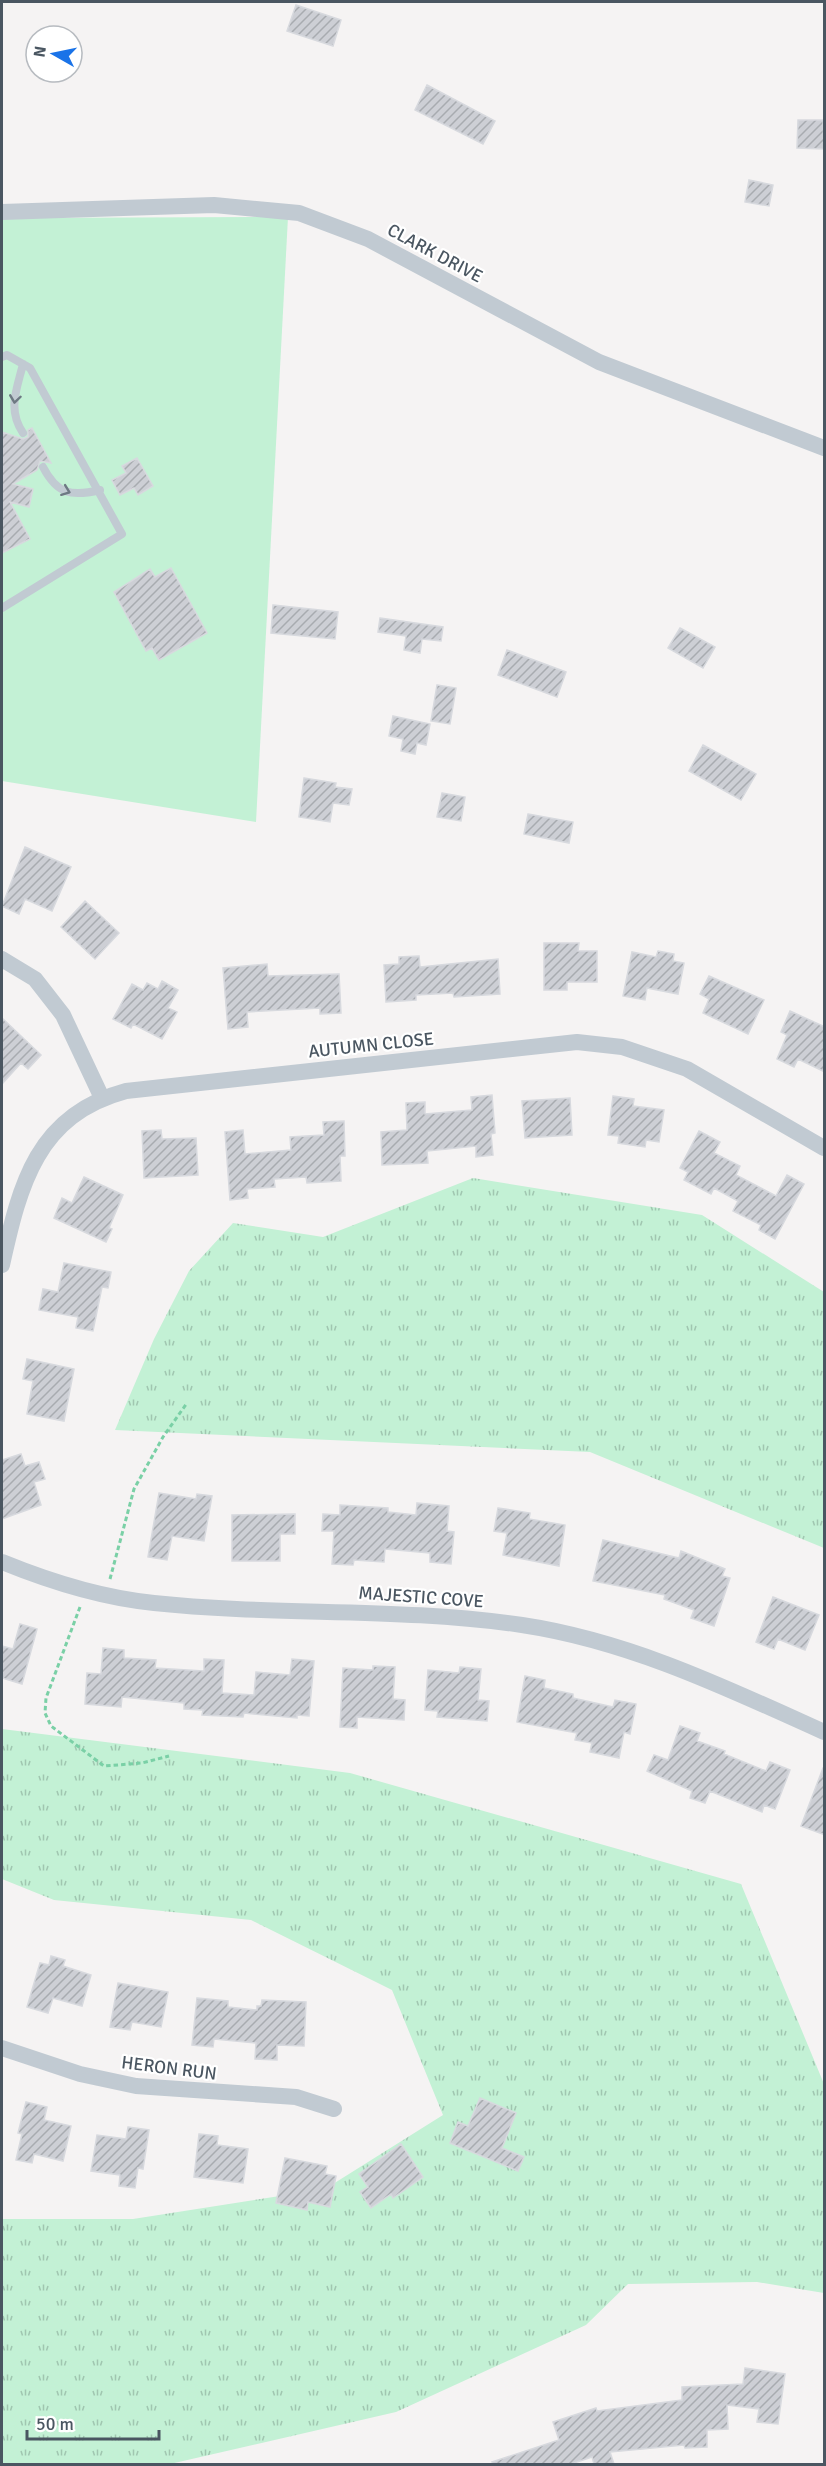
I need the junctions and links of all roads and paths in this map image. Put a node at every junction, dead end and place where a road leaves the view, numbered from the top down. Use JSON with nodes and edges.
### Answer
{"nodes":[{"id":1,"x":2,"y":212,"type":"edge"},
{"id":2,"x":2,"y":357,"type":"edge"},
{"id":3,"x":23,"y":364,"type":"junction"},
{"id":4,"x":23,"y":433,"type":"dead end"},
{"id":5,"x":825,"y":448,"type":"edge"},
{"id":6,"x":43,"y":467,"type":"dead end"},
{"id":7,"x":100,"y":490,"type":"junction"},
{"id":8,"x":2,"y":608,"type":"edge"},
{"id":9,"x":2,"y":959,"type":"edge"},
{"id":10,"x":102,"y":1098,"type":"junction"},
{"id":11,"x":825,"y":1148,"type":"edge"},
{"id":12,"x":2,"y":1265,"type":"edge"},
{"id":13,"x":187,"y":1403,"type":"dead end"},
{"id":14,"x":2,"y":1562,"type":"edge"},
{"id":15,"x":108,"y":1585,"type":"dead end"},
{"id":16,"x":82,"y":1603,"type":"dead end"},
{"id":17,"x":825,"y":1732,"type":"edge"},
{"id":18,"x":169,"y":1756,"type":"dead end"},
{"id":19,"x":2,"y":2048,"type":"edge"},
{"id":20,"x":334,"y":2109,"type":"dead end"}],
"edges":[{"from":1,"to":5,"type":"street","name":"CLARK DRIVE"},
{"from":2,"to":3,"type":"lane"},
{"from":3,"to":4,"type":"lane","one_way":true},
{"from":3,"to":7,"type":"lane"},
{"from":6,"to":7,"type":"lane","one_way":true},
{"from":7,"to":8,"type":"lane"},
{"from":9,"to":10,"type":"street"},
{"from":10,"to":11,"type":"street","name":"AUTUMN CLOSE"},
{"from":10,"to":12,"type":"street","name":"AUTUMN CLOSE"},
{"from":13,"to":15,"type":"path"},
{"from":14,"to":17,"type":"street","name":"MAJESTIC COVE"},
{"from":16,"to":18,"type":"path"},
{"from":19,"to":20,"type":"street","name":"HERON RUN"}]}
